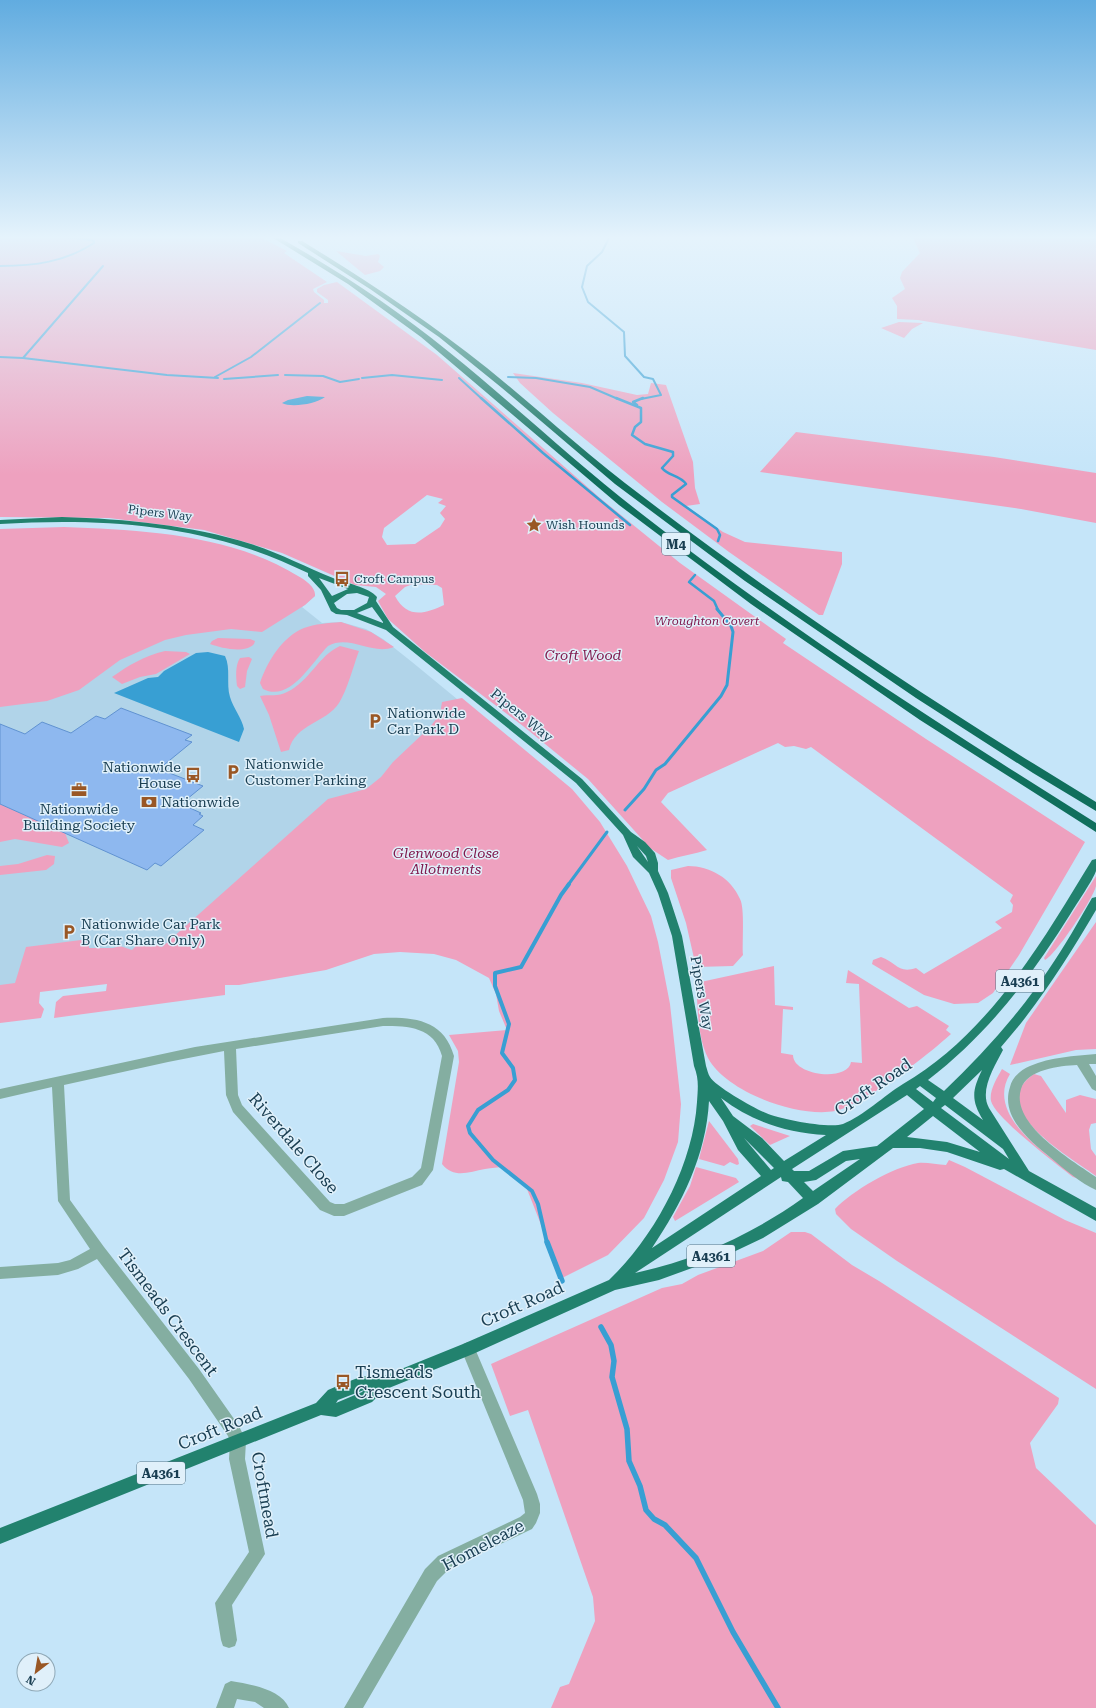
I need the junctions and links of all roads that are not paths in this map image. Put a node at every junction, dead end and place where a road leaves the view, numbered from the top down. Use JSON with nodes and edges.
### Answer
{"nodes":[{"id":1,"x":398,"y":316,"type":"edge"},
{"id":2,"x":412,"y":316,"type":"edge"},
{"id":3,"x":0,"y":522,"type":"edge"},
{"id":4,"x":309,"y":572,"type":"junction"},
{"id":5,"x":358,"y":590,"type":"junction"},
{"id":6,"x":330,"y":602,"type":"junction"},
{"id":7,"x":372,"y":602,"type":"junction"},
{"id":8,"x":346,"y":612,"type":"junction"},
{"id":9,"x":389,"y":628,"type":"junction"},
{"id":10,"x":1096,"y":807,"type":"edge"},
{"id":11,"x":1096,"y":828,"type":"edge"},
{"id":12,"x":1096,"y":862,"type":"edge"},
{"id":13,"x":1096,"y":901,"type":"edge"},
{"id":14,"x":1001,"y":1040,"type":"junction"},
{"id":15,"x":230,"y":1046,"type":"junction"},
{"id":16,"x":1096,"y":1059,"type":"edge"},
{"id":17,"x":1080,"y":1060,"type":"junction"},
{"id":18,"x":919,"y":1079,"type":"junction"},
{"id":19,"x":704,"y":1080,"type":"junction"},
{"id":20,"x":58,"y":1082,"type":"junction"},
{"id":21,"x":1096,"y":1086,"type":"edge"},
{"id":22,"x":906,"y":1088,"type":"junction"},
{"id":23,"x":0,"y":1094,"type":"edge"},
{"id":24,"x":945,"y":1098,"type":"junction"},
{"id":25,"x":933,"y":1109,"type":"junction"},
{"id":26,"x":727,"y":1117,"type":"junction"},
{"id":27,"x":843,"y":1130,"type":"junction"},
{"id":28,"x":892,"y":1143,"type":"junction"},
{"id":29,"x":1007,"y":1145,"type":"junction"},
{"id":30,"x":881,"y":1151,"type":"junction"},
{"id":31,"x":788,"y":1172,"type":"junction"},
{"id":32,"x":1026,"y":1177,"type":"junction"},
{"id":33,"x":770,"y":1178,"type":"junction"},
{"id":34,"x":1096,"y":1184,"type":"edge"},
{"id":35,"x":813,"y":1200,"type":"junction"},
{"id":36,"x":1096,"y":1215,"type":"edge"},
{"id":37,"x":100,"y":1251,"type":"junction"},
{"id":38,"x":632,"y":1267,"type":"junction"},
{"id":39,"x":0,"y":1273,"type":"edge"},
{"id":40,"x":614,"y":1284,"type":"junction"},
{"id":41,"x":468,"y":1349,"type":"junction"},
{"id":42,"x":238,"y":1441,"type":"junction"},
{"id":43,"x":0,"y":1536,"type":"edge"},
{"id":44,"x":230,"y":1640,"type":"dead end"},
{"id":45,"x":225,"y":1708,"type":"edge"},
{"id":46,"x":280,"y":1708,"type":"edge"},
{"id":47,"x":353,"y":1708,"type":"edge"}],
"edges":[{"from":1,"to":11,"type":"highway","number":"M4"},
{"from":2,"to":10,"type":"highway","number":"M4"},
{"from":3,"to":4,"type":"main road","name":"Pipers Way"},
{"from":4,"to":5,"type":"main road","name":"Pipers Way"},
{"from":4,"to":6,"type":"main road","name":"Pipers Way"},
{"from":5,"to":6,"type":"main road"},
{"from":5,"to":7,"type":"main road"},
{"from":6,"to":8,"type":"main road"},
{"from":7,"to":8,"type":"main road"},
{"from":7,"to":9,"type":"main road","name":"Pipers Way"},
{"from":8,"to":9,"type":"main road","name":"Pipers Way"},
{"from":9,"to":19,"type":"main road","name":"Pipers Way"},
{"from":12,"to":18,"type":"main road","name":"Croft Road","number":"A4361"},
{"from":13,"to":14,"type":"main road","name":"Croft Road","number":"A4361"},
{"from":14,"to":24,"type":"main road","name":"Croft Road","number":"A4361"},
{"from":14,"to":29,"type":"main road"},
{"from":15,"to":15,"type":"street","name":"Riverdale Close"},
{"from":15,"to":20,"type":"street","name":"Riverdale Close"},
{"from":16,"to":17,"type":"street"},
{"from":17,"to":21,"type":"street"},
{"from":17,"to":34,"type":"street"},
{"from":18,"to":22,"type":"main road","name":"Croft Road","number":"A4361"},
{"from":18,"to":24,"type":"main road"},
{"from":19,"to":26,"type":"main road","name":"Pipers Way"},
{"from":19,"to":27,"type":"main road"},
{"from":19,"to":38,"type":"main road"},
{"from":20,"to":23,"type":"street","name":"Riverdale Close"},
{"from":20,"to":37,"type":"street"},
{"from":22,"to":25,"type":"main road"},
{"from":22,"to":27,"type":"main road","name":"Croft Road","number":"A4361"},
{"from":24,"to":25,"type":"main road","name":"Croft Road","number":"A4361"},
{"from":24,"to":29,"type":"main road"},
{"from":25,"to":28,"type":"main road","name":"Croft Road","number":"A4361"},
{"from":25,"to":32,"type":"main road"},
{"from":26,"to":31,"type":"main road","name":"Pipers Way"},
{"from":26,"to":33,"type":"main road","name":"Pipers Way"},
{"from":27,"to":31,"type":"main road","name":"Croft Road","number":"A4361"},
{"from":28,"to":30,"type":"main road","name":"Croft Road","number":"A4361"},
{"from":28,"to":32,"type":"main road"},
{"from":29,"to":32,"type":"main road"},
{"from":30,"to":31,"type":"main road"},
{"from":30,"to":35,"type":"main road","name":"Croft Road","number":"A4361"},
{"from":31,"to":33,"type":"main road"},
{"from":31,"to":35,"type":"main road","name":"Pipers Way"},
{"from":32,"to":36,"type":"main road"},
{"from":33,"to":38,"type":"main road","name":"Croft Road","number":"A4361"},
{"from":35,"to":40,"type":"main road","name":"Croft Road","number":"A4361"},
{"from":37,"to":39,"type":"street","name":"Tismeads Crescent"},
{"from":37,"to":42,"type":"street","name":"Tismeads Crescent"},
{"from":38,"to":40,"type":"main road","name":"Croft Road","number":"A4361"},
{"from":40,"to":41,"type":"main road","name":"Croft Road","number":"A4361"},
{"from":41,"to":42,"type":"main road","name":"Croft Road","number":"A4361"},
{"from":41,"to":47,"type":"street","name":"Homeleaze"},
{"from":42,"to":43,"type":"main road","name":"Croft Road","number":"A4361"},
{"from":42,"to":44,"type":"street","name":"Croftmead"},
{"from":45,"to":46,"type":"street"}]}
